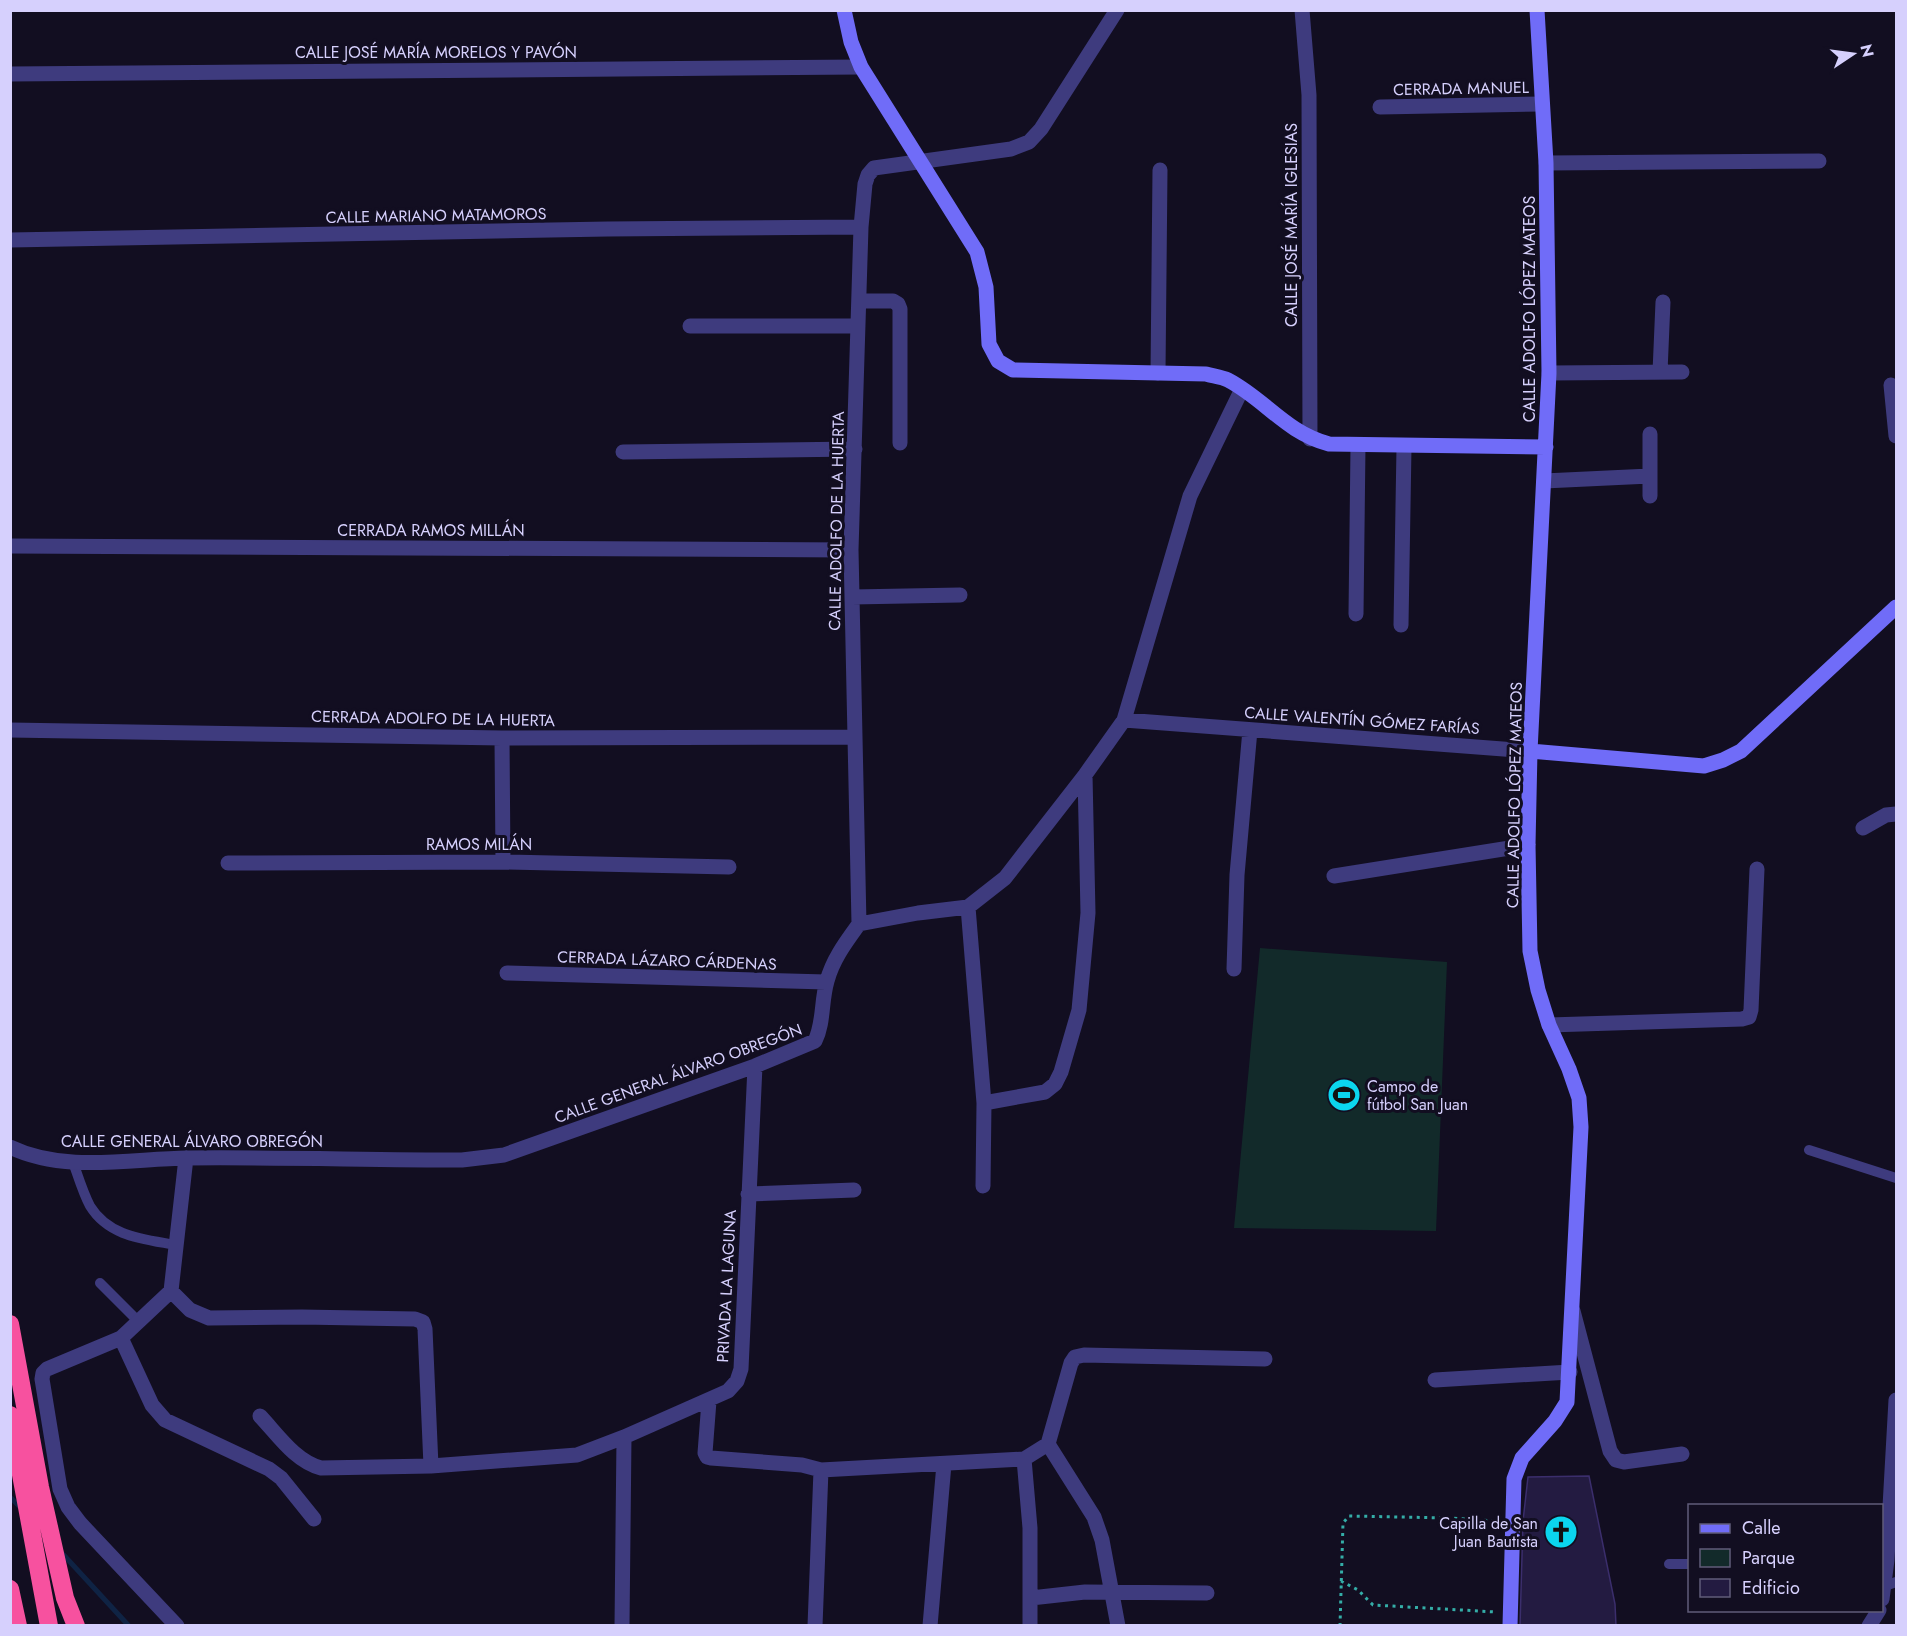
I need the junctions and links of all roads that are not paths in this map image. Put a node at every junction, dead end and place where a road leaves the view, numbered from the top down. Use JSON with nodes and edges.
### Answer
{"nodes":[{"id":1,"x":844,"y":10,"type":"edge"},
{"id":2,"x":1118,"y":10,"type":"edge"},
{"id":3,"x":1302,"y":10,"type":"edge"},
{"id":4,"x":1537,"y":10,"type":"edge"},
{"id":5,"x":861,"y":67,"type":"junction"},
{"id":6,"x":10,"y":74,"type":"edge"},
{"id":7,"x":1542,"y":104,"type":"junction"},
{"id":8,"x":1380,"y":107,"type":"dead end"},
{"id":9,"x":919,"y":161,"type":"junction"},
{"id":10,"x":1819,"y":161,"type":"dead end"},
{"id":11,"x":1546,"y":163,"type":"junction"},
{"id":12,"x":1160,"y":170,"type":"dead end"},
{"id":13,"x":861,"y":227,"type":"junction"},
{"id":14,"x":10,"y":240,"type":"edge"},
{"id":15,"x":859,"y":301,"type":"junction"},
{"id":16,"x":1663,"y":302,"type":"dead end"},
{"id":17,"x":690,"y":326,"type":"dead end"},
{"id":18,"x":858,"y":326,"type":"junction"},
{"id":19,"x":1660,"y":372,"type":"junction"},
{"id":20,"x":1682,"y":372,"type":"dead end"},
{"id":21,"x":1158,"y":373,"type":"junction"},
{"id":22,"x":1549,"y":373,"type":"junction"},
{"id":23,"x":1891,"y":385,"type":"dead end"},
{"id":24,"x":1242,"y":389,"type":"junction"},
{"id":25,"x":1650,"y":434,"type":"dead end"},
{"id":26,"x":1896,"y":436,"type":"edge"},
{"id":27,"x":1310,"y":439,"type":"junction"},
{"id":28,"x":900,"y":443,"type":"dead end"},
{"id":29,"x":1358,"y":446,"type":"junction"},
{"id":30,"x":1404,"y":447,"type":"junction"},
{"id":31,"x":1546,"y":447,"type":"junction"},
{"id":32,"x":855,"y":449,"type":"junction"},
{"id":33,"x":623,"y":453,"type":"dead end"},
{"id":34,"x":1650,"y":476,"type":"junction"},
{"id":35,"x":1544,"y":481,"type":"junction"},
{"id":36,"x":1650,"y":496,"type":"dead end"},
{"id":37,"x":10,"y":546,"type":"edge"},
{"id":38,"x":851,"y":550,"type":"junction"},
{"id":39,"x":960,"y":595,"type":"dead end"},
{"id":40,"x":852,"y":597,"type":"junction"},
{"id":41,"x":1896,"y":607,"type":"edge"},
{"id":42,"x":1356,"y":614,"type":"dead end"},
{"id":43,"x":1401,"y":625,"type":"dead end"},
{"id":44,"x":1125,"y":720,"type":"junction"},
{"id":45,"x":10,"y":730,"type":"edge"},
{"id":46,"x":1250,"y":730,"type":"junction"},
{"id":47,"x":855,"y":737,"type":"junction"},
{"id":48,"x":502,"y":738,"type":"junction"},
{"id":49,"x":1530,"y":751,"type":"junction"},
{"id":50,"x":1085,"y":775,"type":"junction"},
{"id":51,"x":1896,"y":814,"type":"edge"},
{"id":52,"x":1863,"y":828,"type":"dead end"},
{"id":53,"x":1528,"y":845,"type":"junction"},
{"id":54,"x":503,"y":862,"type":"junction"},
{"id":55,"x":228,"y":863,"type":"dead end"},
{"id":56,"x":729,"y":867,"type":"dead end"},
{"id":57,"x":1757,"y":869,"type":"dead end"},
{"id":58,"x":1334,"y":876,"type":"dead end"},
{"id":59,"x":968,"y":907,"type":"junction"},
{"id":60,"x":859,"y":924,"type":"junction"},
{"id":61,"x":1234,"y":969,"type":"dead end"},
{"id":62,"x":507,"y":973,"type":"dead end"},
{"id":63,"x":826,"y":982,"type":"junction"},
{"id":64,"x":1550,"y":1025,"type":"junction"},
{"id":65,"x":755,"y":1066,"type":"junction"},
{"id":66,"x":984,"y":1103,"type":"junction"},
{"id":67,"x":10,"y":1147,"type":"edge"},
{"id":68,"x":1809,"y":1150,"type":"dead end"},
{"id":69,"x":186,"y":1158,"type":"junction"},
{"id":70,"x":73,"y":1162,"type":"junction"},
{"id":71,"x":1896,"y":1178,"type":"edge"},
{"id":72,"x":983,"y":1186,"type":"dead end"},
{"id":73,"x":854,"y":1190,"type":"dead end"},
{"id":74,"x":748,"y":1194,"type":"junction"},
{"id":75,"x":176,"y":1245,"type":"junction"},
{"id":76,"x":100,"y":1283,"type":"dead end"},
{"id":77,"x":171,"y":1291,"type":"junction"},
{"id":78,"x":1573,"y":1308,"type":"junction"},
{"id":79,"x":138,"y":1321,"type":"junction"},
{"id":80,"x":10,"y":1324,"type":"edge"},
{"id":81,"x":121,"y":1338,"type":"junction"},
{"id":82,"x":1265,"y":1359,"type":"dead end"},
{"id":83,"x":1570,"y":1372,"type":"junction"},
{"id":84,"x":1435,"y":1380,"type":"dead end"},
{"id":85,"x":1896,"y":1400,"type":"edge"},
{"id":86,"x":709,"y":1401,"type":"junction"},
{"id":87,"x":10,"y":1414,"type":"edge"},
{"id":88,"x":260,"y":1416,"type":"dead end"},
{"id":89,"x":624,"y":1437,"type":"junction"},
{"id":90,"x":1048,"y":1444,"type":"junction"},
{"id":91,"x":1682,"y":1454,"type":"dead end"},
{"id":92,"x":1024,"y":1458,"type":"junction"},
{"id":93,"x":944,"y":1464,"type":"junction"},
{"id":94,"x":431,"y":1466,"type":"junction"},
{"id":95,"x":821,"y":1470,"type":"junction"},
{"id":96,"x":314,"y":1519,"type":"dead end"},
{"id":97,"x":1884,"y":1560,"type":"edge"},
{"id":98,"x":1669,"y":1564,"type":"dead end"},
{"id":99,"x":1688,"y":1564,"type":"edge"},
{"id":100,"x":10,"y":1589,"type":"edge"},
{"id":101,"x":1888,"y":1589,"type":"edge"},
{"id":102,"x":1112,"y":1592,"type":"junction"},
{"id":103,"x":1207,"y":1593,"type":"dead end"},
{"id":104,"x":1031,"y":1598,"type":"junction"},
{"id":105,"x":1878,"y":1612,"type":"edge"},
{"id":106,"x":1511,"y":1619,"type":"edge"},
{"id":107,"x":18,"y":1626,"type":"edge"},
{"id":108,"x":49,"y":1626,"type":"edge"},
{"id":109,"x":76,"y":1626,"type":"edge"},
{"id":110,"x":177,"y":1626,"type":"edge"},
{"id":111,"x":622,"y":1626,"type":"edge"},
{"id":112,"x":815,"y":1626,"type":"edge"},
{"id":113,"x":930,"y":1626,"type":"edge"},
{"id":114,"x":1030,"y":1626,"type":"edge"},
{"id":115,"x":1118,"y":1626,"type":"edge"},
{"id":116,"x":1869,"y":1626,"type":"edge"}],
"edges":[{"from":1,"to":5,"type":"main road"},
{"from":2,"to":9,"type":"street"},
{"from":3,"to":27,"type":"street","name":"CALLE JOSÉ MARÍA IGLESIAS"},
{"from":4,"to":7,"type":"main road","name":"CALLE ADOLFO LÓPEZ MATEOS"},
{"from":5,"to":6,"type":"street","name":"CALLE JOSÉ MARÍA MORELOS Y PAVÓN"},
{"from":5,"to":9,"type":"main road"},
{"from":7,"to":8,"type":"street","name":"CERRADA MANUEL"},
{"from":7,"to":11,"type":"main road","name":"CALLE ADOLFO LÓPEZ MATEOS"},
{"from":9,"to":13,"type":"street","name":"CALLE ADOLFO DE LA HUERTA"},
{"from":9,"to":21,"type":"main road"},
{"from":10,"to":11,"type":"street"},
{"from":11,"to":22,"type":"main road","name":"CALLE ADOLFO LÓPEZ MATEOS"},
{"from":12,"to":21,"type":"street"},
{"from":13,"to":14,"type":"street","name":"CALLE MARIANO MATAMOROS"},
{"from":13,"to":15,"type":"street","name":"CALLE ADOLFO DE LA HUERTA"},
{"from":15,"to":18,"type":"street","name":"CALLE ADOLFO DE LA HUERTA"},
{"from":15,"to":28,"type":"street"},
{"from":16,"to":19,"type":"street"},
{"from":17,"to":18,"type":"street"},
{"from":18,"to":32,"type":"street","name":"CALLE ADOLFO DE LA HUERTA"},
{"from":19,"to":20,"type":"street"},
{"from":19,"to":22,"type":"street"},
{"from":21,"to":24,"type":"main road"},
{"from":22,"to":31,"type":"main road","name":"CALLE ADOLFO LÓPEZ MATEOS"},
{"from":23,"to":26,"type":"street"},
{"from":24,"to":27,"type":"main road"},
{"from":24,"to":44,"type":"street"},
{"from":25,"to":34,"type":"street"},
{"from":27,"to":29,"type":"main road"},
{"from":29,"to":30,"type":"main road"},
{"from":29,"to":42,"type":"street"},
{"from":30,"to":31,"type":"main road"},
{"from":30,"to":43,"type":"street"},
{"from":31,"to":35,"type":"main road","name":"CALLE ADOLFO LÓPEZ MATEOS"},
{"from":32,"to":33,"type":"street"},
{"from":32,"to":38,"type":"street","name":"CALLE ADOLFO DE LA HUERTA"},
{"from":34,"to":35,"type":"street"},
{"from":34,"to":36,"type":"street"},
{"from":35,"to":49,"type":"main road","name":"CALLE ADOLFO LÓPEZ MATEOS"},
{"from":37,"to":38,"type":"street","name":"CERRADA RAMOS MILLÁN"},
{"from":38,"to":40,"type":"street","name":"CALLE ADOLFO DE LA HUERTA"},
{"from":39,"to":40,"type":"street"},
{"from":40,"to":47,"type":"street","name":"CALLE ADOLFO DE LA HUERTA"},
{"from":41,"to":49,"type":"main road","name":"CALLE VALENTÍN GÓMEZ FARÍAS"},
{"from":44,"to":46,"type":"street","name":"CALLE VALENTÍN GÓMEZ FARÍAS"},
{"from":44,"to":50,"type":"street"},
{"from":45,"to":48,"type":"street","name":"CERRADA ADOLFO DE LA HUERTA"},
{"from":46,"to":49,"type":"street","name":"CALLE VALENTÍN GÓMEZ FARÍAS"},
{"from":46,"to":61,"type":"street"},
{"from":47,"to":48,"type":"street","name":"CERRADA ADOLFO DE LA HUERTA"},
{"from":47,"to":60,"type":"street","name":"CALLE ADOLFO DE LA HUERTA"},
{"from":48,"to":54,"type":"street"},
{"from":49,"to":53,"type":"main road","name":"CALLE ADOLFO LÓPEZ MATEOS"},
{"from":50,"to":59,"type":"street"},
{"from":50,"to":66,"type":"street"},
{"from":51,"to":52,"type":"street"},
{"from":53,"to":58,"type":"street"},
{"from":53,"to":64,"type":"main road","name":"CALLE ADOLFO LÓPEZ MATEOS"},
{"from":54,"to":55,"type":"street","name":"RAMOS MILÁN"},
{"from":54,"to":56,"type":"street","name":"RAMOS MILÁN"},
{"from":57,"to":64,"type":"street"},
{"from":59,"to":60,"type":"street"},
{"from":59,"to":66,"type":"street"},
{"from":60,"to":63,"type":"street","name":"CALLE GENERAL ÁLVARO OBREGÓN"},
{"from":62,"to":63,"type":"street","name":"CERRADA LÁZARO CÁRDENAS"},
{"from":63,"to":65,"type":"street","name":"CALLE GENERAL ÁLVARO OBREGÓN"},
{"from":64,"to":78,"type":"main road","name":"CALLE ADOLFO LÓPEZ MATEOS"},
{"from":65,"to":69,"type":"street","name":"CALLE GENERAL ÁLVARO OBREGÓN"},
{"from":65,"to":74,"type":"street","name":"PRIVADA LA LAGUNA"},
{"from":66,"to":72,"type":"street"},
{"from":67,"to":70,"type":"street","name":"CALLE GENERAL ÁLVARO OBREGÓN"},
{"from":68,"to":71,"type":"lane"},
{"from":69,"to":70,"type":"street","name":"CALLE GENERAL ÁLVARO OBREGÓN"},
{"from":69,"to":75,"type":"street"},
{"from":70,"to":75,"type":"lane"},
{"from":73,"to":74,"type":"street"},
{"from":74,"to":86,"type":"street","name":"PRIVADA LA LAGUNA"},
{"from":75,"to":77,"type":"street"},
{"from":76,"to":79,"type":"lane"},
{"from":77,"to":79,"type":"street"},
{"from":77,"to":94,"type":"street"},
{"from":78,"to":83,"type":"main road","name":"CALLE ADOLFO LÓPEZ MATEOS"},
{"from":78,"to":91,"type":"street"},
{"from":79,"to":81,"type":"street"},
{"from":80,"to":109,"type":"highway"},
{"from":81,"to":96,"type":"street"},
{"from":81,"to":110,"type":"street"},
{"from":82,"to":90,"type":"street"},
{"from":83,"to":84,"type":"street"},
{"from":83,"to":106,"type":"main road","name":"CALLE ADOLFO LÓPEZ MATEOS"},
{"from":85,"to":97,"type":"street"},
{"from":86,"to":89,"type":"street","name":"PRIVADA LA LAGUNA"},
{"from":86,"to":95,"type":"street"},
{"from":87,"to":108,"type":"highway"},
{"from":88,"to":94,"type":"street","name":"PRIVADA LA LAGUNA"},
{"from":89,"to":94,"type":"street","name":"PRIVADA LA LAGUNA"},
{"from":89,"to":111,"type":"street"},
{"from":90,"to":92,"type":"street"},
{"from":90,"to":102,"type":"street"},
{"from":92,"to":93,"type":"street"},
{"from":92,"to":104,"type":"street"},
{"from":93,"to":95,"type":"street"},
{"from":93,"to":113,"type":"street"},
{"from":95,"to":112,"type":"street"},
{"from":97,"to":101,"type":"street"},
{"from":98,"to":99,"type":"lane"},
{"from":100,"to":107,"type":"highway"},
{"from":102,"to":103,"type":"street"},
{"from":102,"to":104,"type":"street"},
{"from":102,"to":115,"type":"street"},
{"from":104,"to":114,"type":"street"},
{"from":105,"to":116,"type":"street"}]}
